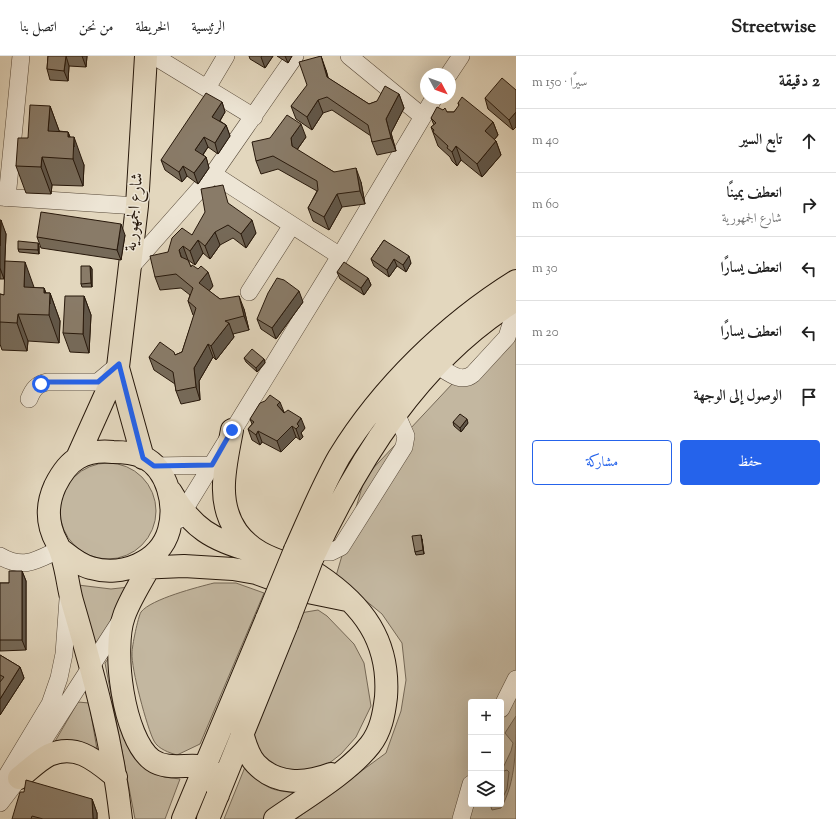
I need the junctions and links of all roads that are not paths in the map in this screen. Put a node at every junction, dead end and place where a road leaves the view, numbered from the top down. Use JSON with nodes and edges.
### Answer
{"nodes":[{"id":1,"x":21,"y":56,"type":"edge"},
{"id":2,"x":146,"y":56,"type":"edge"},
{"id":3,"x":154,"y":56,"type":"edge"},
{"id":4,"x":226,"y":56,"type":"edge"},
{"id":5,"x":296,"y":56,"type":"edge"},
{"id":6,"x":349,"y":56,"type":"edge"},
{"id":7,"x":461,"y":56,"type":"edge"},
{"id":8,"x":453,"y":68,"type":"edge"},
{"id":9,"x":207,"y":88,"type":"junction"},
{"id":10,"x":430,"y":104,"type":"edge"},
{"id":11,"x":422,"y":116,"type":"junction"},
{"id":12,"x":254,"y":117,"type":"junction"},
{"id":13,"x":213,"y":174,"type":"junction"},
{"id":14,"x":4,"y":197,"type":"edge"},
{"id":15,"x":137,"y":206,"type":"junction"},
{"id":16,"x":292,"y":225,"type":"junction"},
{"id":17,"x":340,"y":256,"type":"junction"},
{"id":18,"x":129,"y":269,"type":"junction"},
{"id":19,"x":516,"y":281,"type":"edge"},
{"id":20,"x":249,"y":292,"type":"dead end"},
{"id":21,"x":513,"y":302,"type":"edge"},
{"id":22,"x":118,"y":366,"type":"junction"},
{"id":23,"x":438,"y":366,"type":"junction"},
{"id":24,"x":29,"y":398,"type":"dead end"},
{"id":25,"x":232,"y":430,"type":"junction"},
{"id":26,"x":77,"y":458,"type":"junction"},
{"id":27,"x":148,"y":462,"type":"junction"},
{"id":28,"x":212,"y":465,"type":"junction"},
{"id":29,"x":167,"y":485,"type":"junction"},
{"id":30,"x":183,"y":512,"type":"junction"},
{"id":31,"x":60,"y":549,"type":"junction"},
{"id":32,"x":257,"y":553,"type":"junction"},
{"id":33,"x":308,"y":554,"type":"junction"},
{"id":34,"x":151,"y":555,"type":"junction"},
{"id":35,"x":0,"y":556,"type":"edge"},
{"id":36,"x":68,"y":589,"type":"junction"},
{"id":37,"x":352,"y":601,"type":"junction"},
{"id":38,"x":124,"y":615,"type":"junction"},
{"id":39,"x":278,"y":621,"type":"junction"},
{"id":40,"x":91,"y":668,"type":"junction"},
{"id":41,"x":516,"y":678,"type":"edge"},
{"id":42,"x":504,"y":703,"type":"edge"},
{"id":43,"x":242,"y":733,"type":"junction"},
{"id":44,"x":206,"y":766,"type":"junction"},
{"id":45,"x":345,"y":769,"type":"junction"},
{"id":46,"x":116,"y":777,"type":"junction"},
{"id":47,"x":10,"y":783,"type":"edge"},
{"id":48,"x":218,"y":795,"type":"junction"},
{"id":49,"x":468,"y":796,"type":"edge"},
{"id":50,"x":0,"y":803,"type":"edge"},
{"id":51,"x":121,"y":819,"type":"edge"},
{"id":52,"x":183,"y":819,"type":"edge"},
{"id":53,"x":208,"y":819,"type":"edge"},
{"id":54,"x":275,"y":819,"type":"edge"},
{"id":55,"x":462,"y":819,"type":"edge"}],
"edges":[{"from":1,"to":14,"type":"street"},
{"from":2,"to":15,"type":"main road","name":"شارع الجمهورية"},
{"from":3,"to":9,"type":"street"},
{"from":4,"to":9,"type":"street"},
{"from":5,"to":12,"type":"street"},
{"from":6,"to":11,"type":"street"},
{"from":7,"to":8,"type":"street"},
{"from":9,"to":12,"type":"street"},
{"from":10,"to":11,"type":"street"},
{"from":11,"to":17,"type":"street"},
{"from":12,"to":13,"type":"street"},
{"from":13,"to":16,"type":"street"},
{"from":13,"to":18,"type":"street"},
{"from":14,"to":15,"type":"street"},
{"from":15,"to":18,"type":"main road","name":"شارع الجمهورية"},
{"from":16,"to":17,"type":"street"},
{"from":16,"to":20,"type":"street"},
{"from":17,"to":25,"type":"street"},
{"from":18,"to":22,"type":"main road","name":"شارع الجمهورية"},
{"from":19,"to":33,"type":"main road"},
{"from":21,"to":23,"type":"main road"},
{"from":21,"to":23,"type":"street"},
{"from":22,"to":24,"type":"street"},
{"from":22,"to":26,"type":"main road","name":"شارع الجمهورية"},
{"from":22,"to":27,"type":"main road","name":"شارع الجمهورية"},
{"from":23,"to":33,"type":"main road"},
{"from":25,"to":28,"type":"street"},
{"from":25,"to":32,"type":"main road"},
{"from":26,"to":27,"type":"main road"},
{"from":26,"to":31,"type":"main road"},
{"from":27,"to":28,"type":"street"},
{"from":27,"to":29,"type":"main road"},
{"from":28,"to":30,"type":"street"},
{"from":29,"to":30,"type":"main road"},
{"from":29,"to":34,"type":"main road"},
{"from":30,"to":32,"type":"main road"},
{"from":30,"to":34,"type":"street"},
{"from":31,"to":34,"type":"main road"},
{"from":31,"to":35,"type":"street"},
{"from":31,"to":36,"type":"main road"},
{"from":32,"to":37,"type":"main road"},
{"from":33,"to":39,"type":"main road","bridge":true},
{"from":34,"to":37,"type":"main road"},
{"from":34,"to":38,"type":"main road"},
{"from":36,"to":40,"type":"main road"},
{"from":36,"to":47,"type":"street"},
{"from":37,"to":45,"type":"main road"},
{"from":38,"to":40,"type":"street"},
{"from":38,"to":44,"type":"main road"},
{"from":39,"to":43,"type":"main road"},
{"from":39,"to":44,"type":"main road"},
{"from":40,"to":46,"type":"main road"},
{"from":40,"to":47,"type":"street"},
{"from":41,"to":42,"type":"street"},
{"from":43,"to":45,"type":"main road"},
{"from":43,"to":48,"type":"main road"},
{"from":44,"to":48,"type":"main road"},
{"from":44,"to":52,"type":"main road"},
{"from":45,"to":54,"type":"main road"},
{"from":46,"to":47,"type":"main road"},
{"from":46,"to":51,"type":"main road"},
{"from":47,"to":50,"type":"street"},
{"from":48,"to":53,"type":"main road"},
{"from":49,"to":55,"type":"street"}]}
